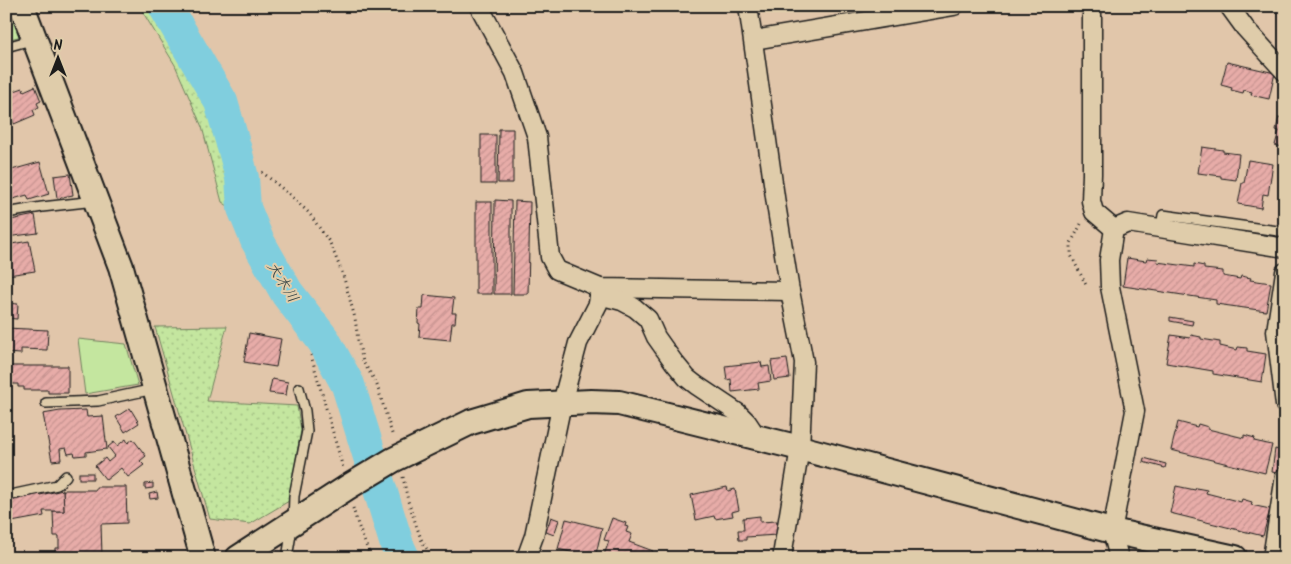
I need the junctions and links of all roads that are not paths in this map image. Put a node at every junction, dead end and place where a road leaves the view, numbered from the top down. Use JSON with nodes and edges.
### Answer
{"nodes":[{"id":1,"x":22,"y":6,"type":"edge"},
{"id":2,"x":479,"y":6,"type":"edge"},
{"id":3,"x":748,"y":6,"type":"edge"},
{"id":4,"x":954,"y":6,"type":"edge"},
{"id":5,"x":1092,"y":6,"type":"edge"},
{"id":6,"x":1230,"y":6,"type":"edge"},
{"id":7,"x":35,"y":39,"type":"junction"},
{"id":8,"x":754,"y":40,"type":"junction"},
{"id":9,"x":6,"y":47,"type":"edge"},
{"id":10,"x":1285,"y":72,"type":"edge"},
{"id":11,"x":96,"y":201,"type":"junction"},
{"id":12,"x":6,"y":213,"type":"edge"},
{"id":13,"x":1160,"y":228,"type":"junction"},
{"id":14,"x":1114,"y":229,"type":"junction"},
{"id":15,"x":1285,"y":232,"type":"edge"},
{"id":16,"x":1285,"y":248,"type":"edge"},
{"id":17,"x":1285,"y":272,"type":"edge"},
{"id":18,"x":790,"y":291,"type":"junction"},
{"id":19,"x":600,"y":292,"type":"junction"},
{"id":20,"x":299,"y":388,"type":"dead end"},
{"id":21,"x":156,"y":389,"type":"junction"},
{"id":22,"x":46,"y":403,"type":"dead end"},
{"id":23,"x":562,"y":403,"type":"junction"},
{"id":24,"x":1285,"y":405,"type":"edge"},
{"id":25,"x":757,"y":437,"type":"junction"},
{"id":26,"x":800,"y":448,"type":"junction"},
{"id":27,"x":66,"y":476,"type":"dead end"},
{"id":28,"x":1285,"y":476,"type":"edge"},
{"id":29,"x":6,"y":496,"type":"edge"},
{"id":30,"x":293,"y":522,"type":"junction"},
{"id":31,"x":1112,"y":531,"type":"junction"},
{"id":32,"x":203,"y":558,"type":"edge"},
{"id":33,"x":238,"y":558,"type":"edge"},
{"id":34,"x":287,"y":558,"type":"edge"},
{"id":35,"x":526,"y":558,"type":"edge"},
{"id":36,"x":783,"y":558,"type":"edge"},
{"id":37,"x":1119,"y":558,"type":"edge"},
{"id":38,"x":1234,"y":558,"type":"edge"},
{"id":39,"x":1272,"y":558,"type":"edge"}],
"edges":[{"from":1,"to":7,"type":"street"},
{"from":2,"to":19,"type":"street"},
{"from":3,"to":8,"type":"street"},
{"from":4,"to":8,"type":"street"},
{"from":5,"to":14,"type":"street"},
{"from":6,"to":10,"type":"street"},
{"from":7,"to":9,"type":"lane"},
{"from":7,"to":11,"type":"street"},
{"from":8,"to":18,"type":"street"},
{"from":11,"to":12,"type":"lane"},
{"from":11,"to":21,"type":"street"},
{"from":13,"to":14,"type":"street"},
{"from":13,"to":15,"type":"lane"},
{"from":13,"to":16,"type":"street"},
{"from":14,"to":31,"type":"street"},
{"from":17,"to":24,"type":"street"},
{"from":18,"to":19,"type":"street"},
{"from":18,"to":26,"type":"street"},
{"from":19,"to":23,"type":"street"},
{"from":19,"to":25,"type":"street"},
{"from":20,"to":30,"type":"lane"},
{"from":21,"to":22,"type":"lane"},
{"from":21,"to":32,"type":"street"},
{"from":23,"to":25,"type":"street"},
{"from":23,"to":30,"type":"street"},
{"from":23,"to":35,"type":"street"},
{"from":25,"to":26,"type":"street"},
{"from":26,"to":31,"type":"street"},
{"from":26,"to":36,"type":"street"},
{"from":27,"to":29,"type":"lane"},
{"from":28,"to":39,"type":"street"},
{"from":30,"to":33,"type":"street"},
{"from":30,"to":34,"type":"lane"},
{"from":31,"to":37,"type":"street"},
{"from":31,"to":38,"type":"street"}]}
